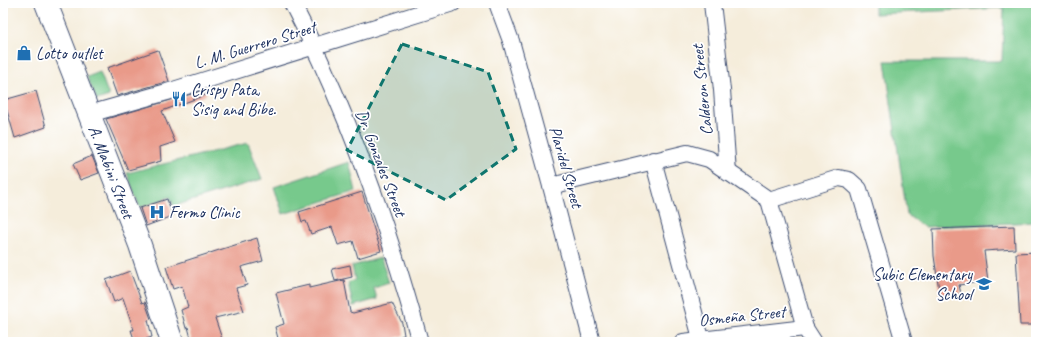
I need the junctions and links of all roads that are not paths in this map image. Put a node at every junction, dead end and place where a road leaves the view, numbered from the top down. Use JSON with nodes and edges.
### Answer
{"nodes":[{"id":1,"x":46,"y":3,"type":"edge"},
{"id":2,"x":292,"y":3,"type":"edge"},
{"id":3,"x":454,"y":3,"type":"edge"},
{"id":4,"x":497,"y":3,"type":"edge"},
{"id":5,"x":712,"y":3,"type":"edge"},
{"id":6,"x":315,"y":47,"type":"junction"},
{"id":7,"x":89,"y":114,"type":"junction"},
{"id":8,"x":653,"y":160,"type":"junction"},
{"id":9,"x":728,"y":173,"type":"junction"},
{"id":10,"x":551,"y":186,"type":"junction"},
{"id":11,"x":770,"y":200,"type":"junction"},
{"id":12,"x":805,"y":328,"type":"junction"},
{"id":13,"x":702,"y":341,"type":"edge"},
{"id":14,"x":172,"y":342,"type":"edge"},
{"id":15,"x":420,"y":342,"type":"edge"},
{"id":16,"x":592,"y":342,"type":"edge"},
{"id":17,"x":683,"y":342,"type":"edge"},
{"id":18,"x":814,"y":342,"type":"edge"},
{"id":19,"x":904,"y":342,"type":"edge"}],
"edges":[{"from":1,"to":7,"type":"main road","name":"A. Mabini Street"},
{"from":2,"to":6,"type":"street","name":"Dr. Gonzales Street"},
{"from":3,"to":6,"type":"street","name":"L. M. Guerrero Street"},
{"from":4,"to":10,"type":"street","name":"Plaridel Street"},
{"from":5,"to":9,"type":"street","name":"Calderon Street"},
{"from":6,"to":7,"type":"street","name":"L. M. Guerrero Street"},
{"from":6,"to":15,"type":"street","name":"Dr. Gonzales Street"},
{"from":7,"to":14,"type":"main road","name":"A. Mabini Street"},
{"from":8,"to":9,"type":"street"},
{"from":8,"to":10,"type":"street"},
{"from":8,"to":13,"type":"street"},
{"from":9,"to":11,"type":"street"},
{"from":10,"to":16,"type":"street","name":"Plaridel Street"},
{"from":11,"to":12,"type":"street"},
{"from":11,"to":19,"type":"street"},
{"from":12,"to":13,"type":"street","name":"Osmeña Street"},
{"from":12,"to":18,"type":"street"},
{"from":13,"to":17,"type":"street","name":"Osmeña Street"}]}
